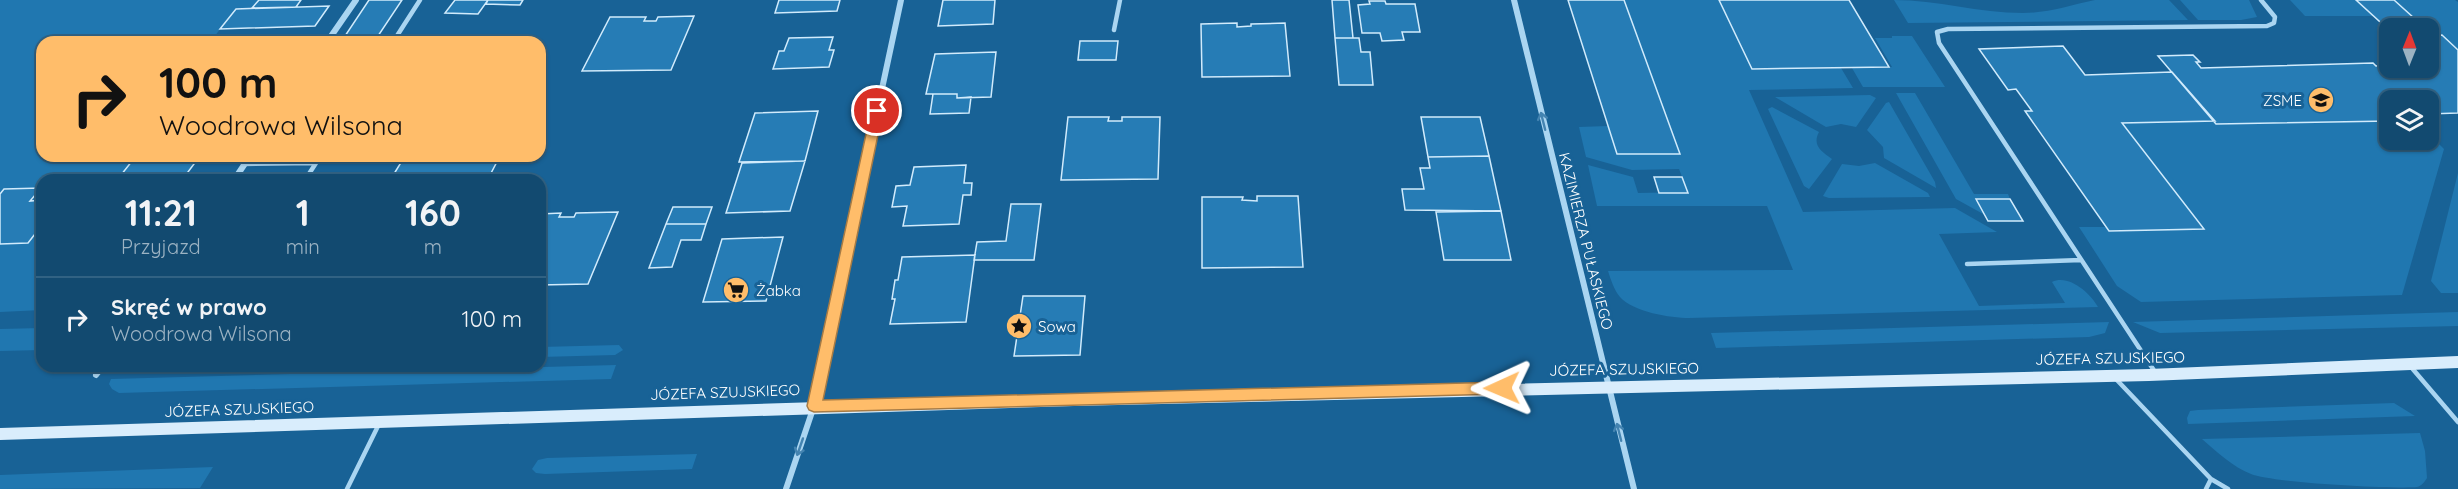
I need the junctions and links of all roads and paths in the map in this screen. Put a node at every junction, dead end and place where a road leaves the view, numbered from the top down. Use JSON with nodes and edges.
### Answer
{"nodes":[{"id":1,"x":356,"y":0,"type":"edge"},
{"id":2,"x":420,"y":0,"type":"edge"},
{"id":3,"x":901,"y":0,"type":"edge"},
{"id":4,"x":1120,"y":0,"type":"edge"},
{"id":5,"x":1514,"y":0,"type":"edge"},
{"id":6,"x":2261,"y":0,"type":"edge"},
{"id":7,"x":1114,"y":30,"type":"dead end"},
{"id":8,"x":331,"y":36,"type":"edge"},
{"id":9,"x":397,"y":36,"type":"edge"},
{"id":10,"x":316,"y":162,"type":"joint"},
{"id":11,"x":244,"y":164,"type":"joint"},
{"id":12,"x":238,"y":174,"type":"edge"},
{"id":13,"x":309,"y":174,"type":"edge"},
{"id":14,"x":2081,"y":260,"type":"junction"},
{"id":15,"x":1967,"y":264,"type":"dead end"},
{"id":16,"x":2458,"y":362,"type":"edge"},
{"id":17,"x":2408,"y":363,"type":"junction"},
{"id":18,"x":98,"y":372,"type":"edge"},
{"id":19,"x":2157,"y":374,"type":"junction"},
{"id":20,"x":96,"y":375,"type":"dead end"},
{"id":21,"x":2112,"y":375,"type":"junction"},
{"id":22,"x":1607,"y":385,"type":"junction"},
{"id":23,"x":814,"y":406,"type":"junction"},
{"id":24,"x":380,"y":421,"type":"junction"},
{"id":25,"x":2458,"y":422,"type":"edge"},
{"id":26,"x":0,"y":434,"type":"edge"},
{"id":27,"x":2211,"y":480,"type":"junction"},
{"id":28,"x":347,"y":489,"type":"edge"},
{"id":29,"x":786,"y":489,"type":"edge"},
{"id":30,"x":1634,"y":489,"type":"edge"},
{"id":31,"x":2206,"y":489,"type":"edge"},
{"id":32,"x":2228,"y":489,"type":"edge"}],
"edges":[{"from":1,"to":8,"type":"street"},
{"from":2,"to":9,"type":"lane"},
{"from":3,"to":23,"type":"street"},
{"from":4,"to":7,"type":"lane"},
{"from":22,"to":5,"type":"street","name":"KAZIMIERZA PUŁASKIEGO","one_way":true},
{"from":6,"to":14,"type":"lane"},
{"from":10,"to":11,"type":"lane"},
{"from":10,"to":13,"type":"lane"},
{"from":11,"to":12,"type":"street"},
{"from":14,"to":15,"type":"lane"},
{"from":14,"to":19,"type":"lane"},
{"from":16,"to":17,"type":"street","name":"JÓZEFA SZUJSKIEGO"},
{"from":17,"to":19,"type":"street","name":"JÓZEFA SZUJSKIEGO"},
{"from":17,"to":25,"type":"lane"},
{"from":18,"to":20,"type":"street"},
{"from":19,"to":21,"type":"street","name":"JÓZEFA SZUJSKIEGO"},
{"from":21,"to":22,"type":"street","name":"JÓZEFA SZUJSKIEGO"},
{"from":21,"to":27,"type":"lane"},
{"from":22,"to":23,"type":"street","name":"JÓZEFA SZUJSKIEGO"},
{"from":30,"to":22,"type":"street","name":"KAZIMIERZA PUŁASKIEGO","one_way":true},
{"from":23,"to":24,"type":"street","name":"JÓZEFA SZUJSKIEGO"},
{"from":23,"to":29,"type":"street","one_way":true},
{"from":24,"to":26,"type":"street","name":"JÓZEFA SZUJSKIEGO"},
{"from":24,"to":28,"type":"lane"},
{"from":27,"to":31,"type":"lane"},
{"from":27,"to":32,"type":"lane"}]}
